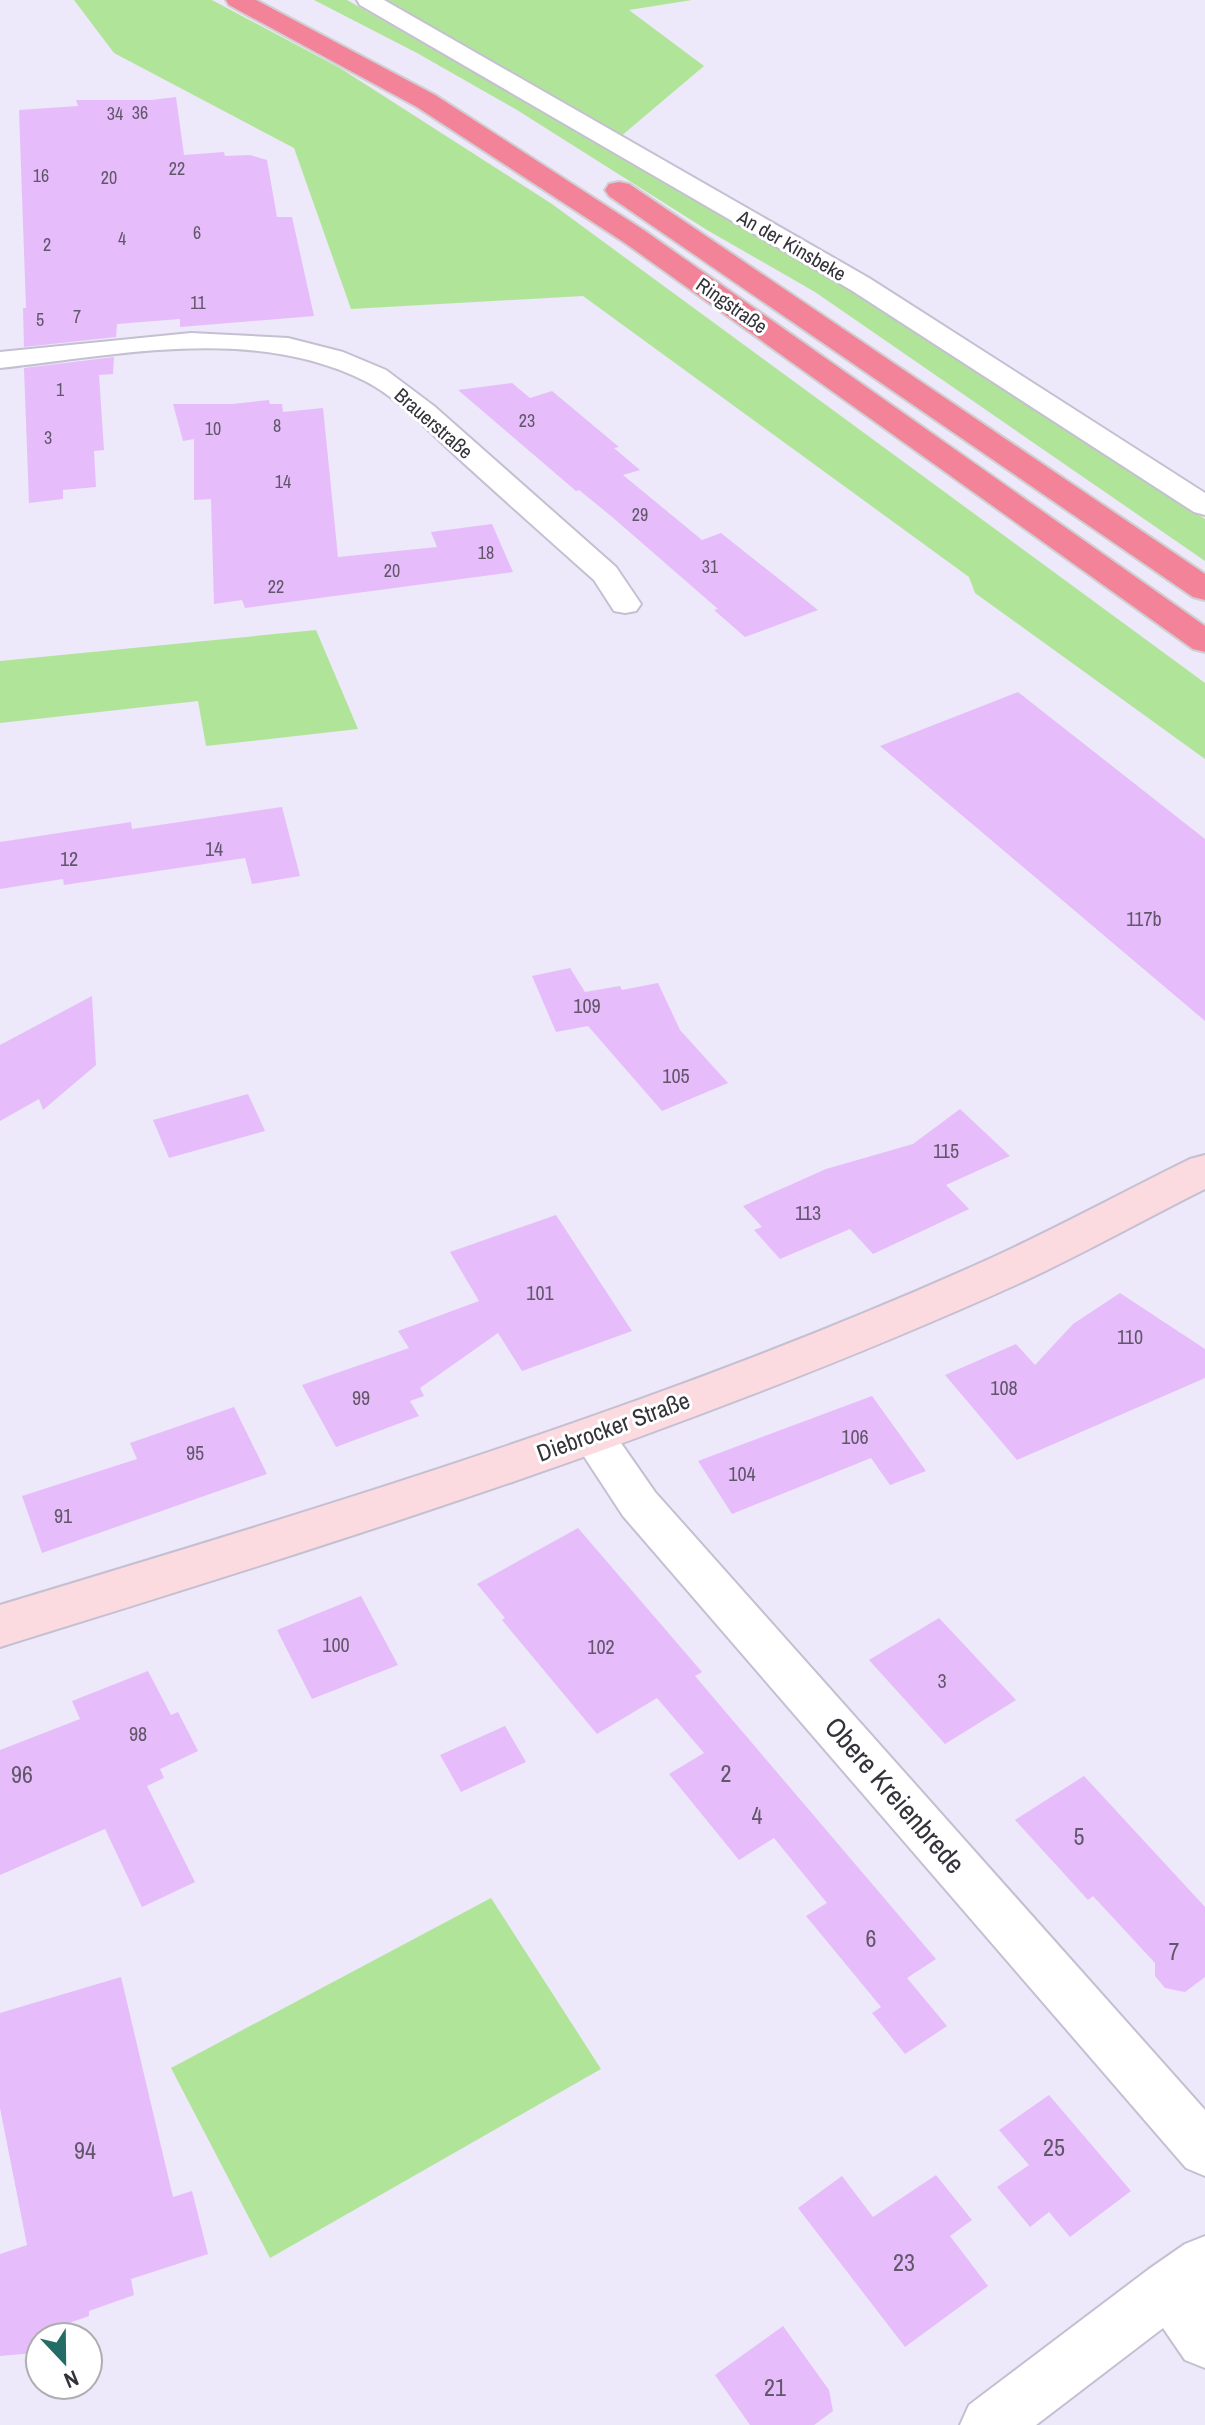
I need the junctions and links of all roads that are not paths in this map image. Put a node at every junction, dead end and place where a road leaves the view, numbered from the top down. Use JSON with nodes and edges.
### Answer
{"nodes":[{"id":1,"x":238,"y":0,"type":"edge"},
{"id":2,"x":292,"y":0,"type":"edge"},
{"id":3,"x":368,"y":0,"type":"edge"},
{"id":4,"x":348,"y":29,"type":"dead end"},
{"id":5,"x":404,"y":59,"type":"dead end"},
{"id":6,"x":446,"y":82,"type":"dead end"},
{"id":7,"x":594,"y":174,"type":"dead end"},
{"id":8,"x":0,"y":360,"type":"edge"},
{"id":9,"x":1205,"y":506,"type":"edge"},
{"id":10,"x":1205,"y":590,"type":"edge"},
{"id":11,"x":625,"y":604,"type":"dead end"},
{"id":12,"x":1205,"y":642,"type":"edge"},
{"id":13,"x":1205,"y":1170,"type":"edge"},
{"id":14,"x":592,"y":1435,"type":"junction"},
{"id":15,"x":0,"y":1626,"type":"edge"},
{"id":16,"x":1205,"y":2150,"type":"edge"},
{"id":17,"x":1187,"y":2276,"type":"edge"},
{"id":18,"x":1205,"y":2340,"type":"edge"},
{"id":19,"x":989,"y":2425,"type":"edge"}],
"edges":[{"from":1,"to":12,"type":"highway","name":"Ringstraße"},
{"from":2,"to":4,"type":"highway"},
{"from":3,"to":9,"type":"street","name":"An der Kinsbeke"},
{"from":5,"to":6,"type":"highway"},
{"from":7,"to":10,"type":"highway","name":"Ringstraße"},
{"from":8,"to":11,"type":"street","name":"Brauerstraße"},
{"from":13,"to":14,"type":"main road","name":"Diebrocker Straße"},
{"from":14,"to":15,"type":"main road","name":"Diebrocker Straße"},
{"from":14,"to":16,"type":"street","name":"Obere Kreienbrede"},
{"from":17,"to":18,"type":"street"},
{"from":17,"to":19,"type":"street"}]}
